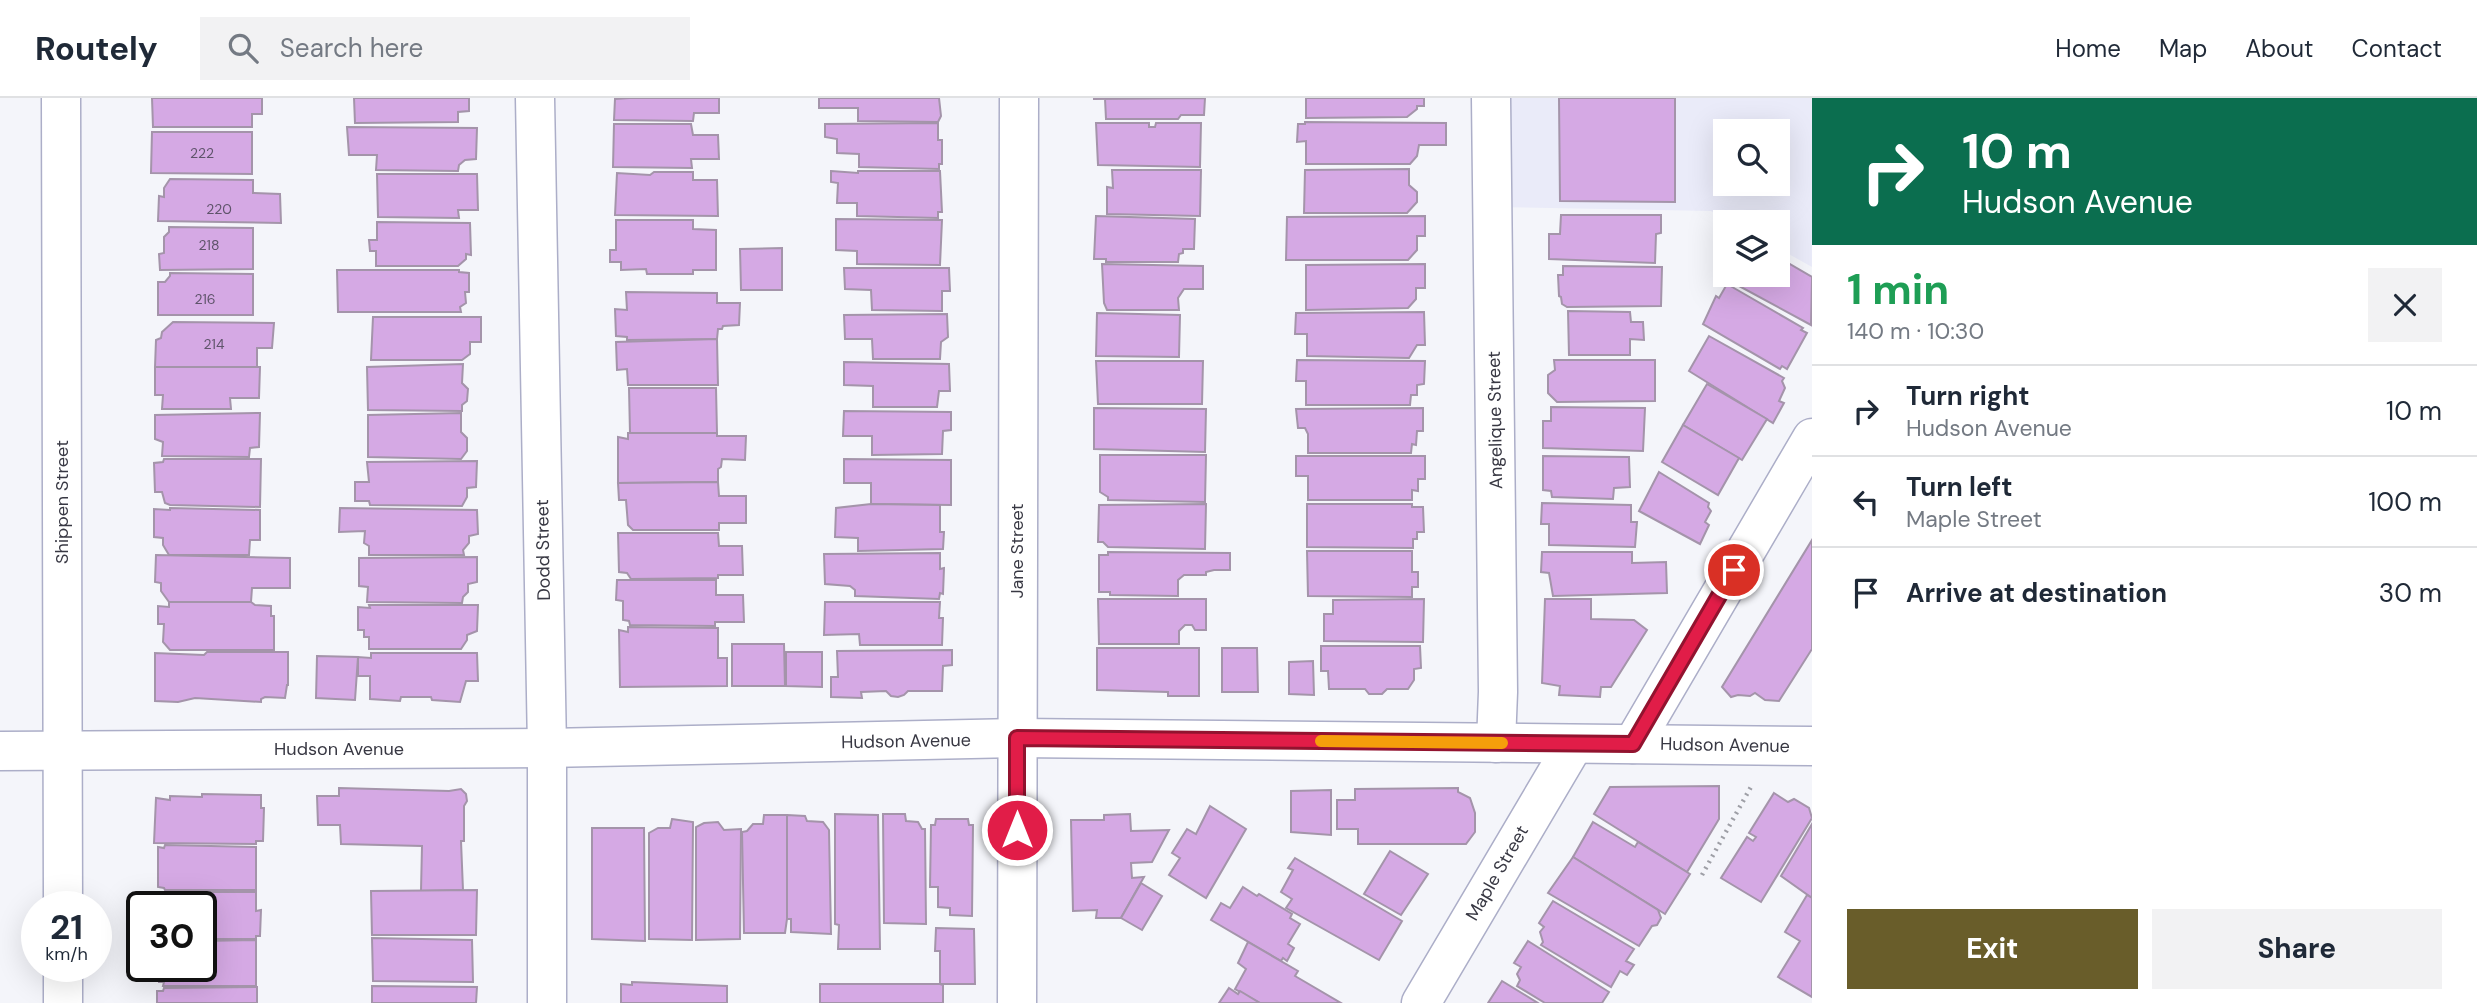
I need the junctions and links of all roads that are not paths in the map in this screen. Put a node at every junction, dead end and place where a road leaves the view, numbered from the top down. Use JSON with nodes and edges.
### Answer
{"nodes":[{"id":1,"x":61,"y":98,"type":"edge"},
{"id":2,"x":535,"y":98,"type":"edge"},
{"id":3,"x":1019,"y":98,"type":"edge"},
{"id":4,"x":1491,"y":98,"type":"edge"},
{"id":5,"x":1812,"y":438,"type":"edge"},
{"id":6,"x":1017,"y":738,"type":"junction"},
{"id":7,"x":1496,"y":743,"type":"junction"},
{"id":8,"x":1574,"y":744,"type":"junction"},
{"id":9,"x":1633,"y":744,"type":"junction"},
{"id":10,"x":1812,"y":746,"type":"edge"},
{"id":11,"x":547,"y":748,"type":"junction"},
{"id":12,"x":0,"y":751,"type":"edge"},
{"id":13,"x":64,"y":751,"type":"junction"},
{"id":14,"x":63,"y":891,"type":"edge"},
{"id":15,"x":63,"y":982,"type":"edge"},
{"id":16,"x":63,"y":1003,"type":"edge"},
{"id":17,"x":547,"y":1003,"type":"edge"},
{"id":18,"x":1017,"y":1003,"type":"edge"},
{"id":19,"x":1421,"y":1003,"type":"edge"}],
"edges":[{"from":1,"to":13,"type":"street","name":"Shippen Street"},
{"from":2,"to":11,"type":"street","name":"Dodd Street"},
{"from":3,"to":6,"type":"street","name":"Jane Street"},
{"from":4,"to":7,"type":"street","name":"Angelique Street"},
{"from":5,"to":9,"type":"street"},
{"from":6,"to":7,"type":"street","name":"Hudson Avenue"},
{"from":6,"to":11,"type":"street","name":"Hudson Avenue"},
{"from":6,"to":18,"type":"street","name":"Jane Street"},
{"from":7,"to":8,"type":"street","name":"Hudson Avenue"},
{"from":8,"to":9,"type":"street","name":"Hudson Avenue"},
{"from":8,"to":19,"type":"street","name":"Maple Street"},
{"from":9,"to":10,"type":"street","name":"Hudson Avenue"},
{"from":11,"to":13,"type":"street","name":"Hudson Avenue"},
{"from":11,"to":17,"type":"street","name":"Dodd Street"},
{"from":12,"to":13,"type":"street","name":"Hudson Avenue"},
{"from":13,"to":14,"type":"street","name":"Shippen Street"},
{"from":15,"to":16,"type":"street"}]}
